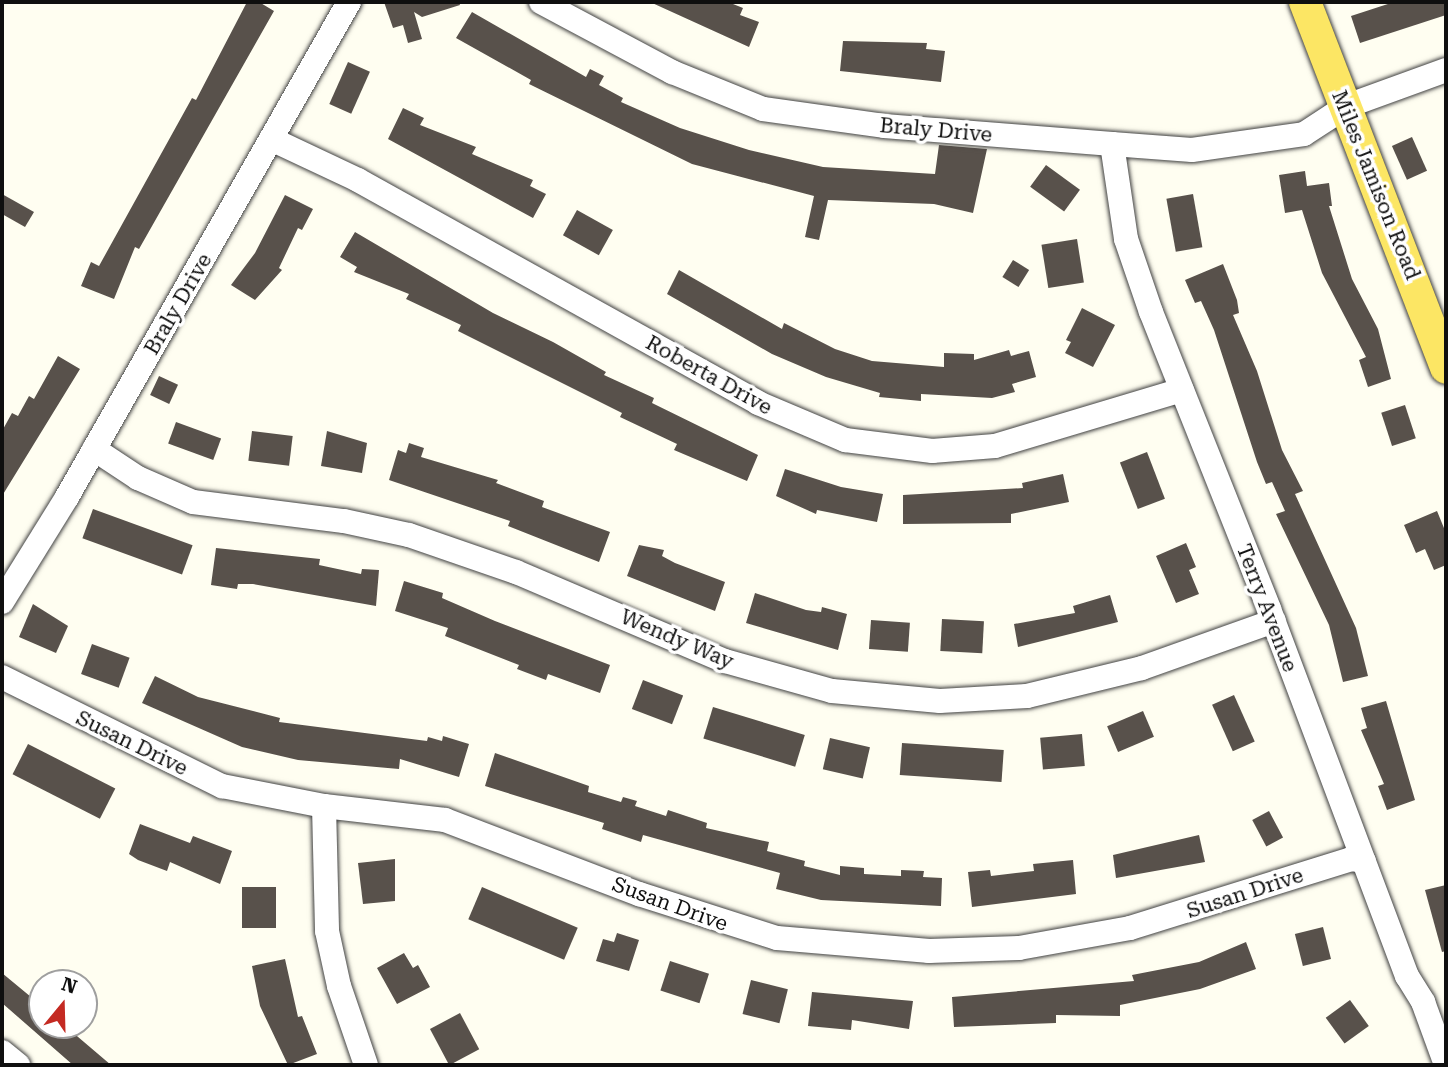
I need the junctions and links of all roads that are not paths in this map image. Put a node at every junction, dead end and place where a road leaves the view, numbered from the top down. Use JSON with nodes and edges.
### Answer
{"nodes":[{"id":1,"x":349,"y":2,"type":"edge"},
{"id":2,"x":541,"y":2,"type":"edge"},
{"id":3,"x":1305,"y":2,"type":"edge"},
{"id":4,"x":1446,"y":70,"type":"edge"},
{"id":5,"x":1347,"y":106,"type":"junction"},
{"id":6,"x":271,"y":139,"type":"junction"},
{"id":7,"x":1112,"y":144,"type":"junction"},
{"id":8,"x":1446,"y":368,"type":"edge"},
{"id":9,"x":1181,"y":390,"type":"junction"},
{"id":10,"x":94,"y":449,"type":"junction"},
{"id":11,"x":2,"y":602,"type":"edge"},
{"id":12,"x":1274,"y":621,"type":"junction"},
{"id":13,"x":2,"y":677,"type":"edge"},
{"id":14,"x":324,"y":806,"type":"junction"},
{"id":15,"x":1364,"y":861,"type":"junction"},
{"id":16,"x":1441,"y":1037,"type":"edge"},
{"id":17,"x":2,"y":1052,"type":"edge"},
{"id":18,"x":18,"y":1065,"type":"edge"},
{"id":19,"x":366,"y":1065,"type":"edge"},
{"id":20,"x":1446,"y":1065,"type":"edge"}],
"edges":[{"from":1,"to":6,"type":"street","name":"Braly Drive"},
{"from":2,"to":7,"type":"street","name":"Braly Drive"},
{"from":3,"to":5,"type":"main road","name":"Miles Jamison Road"},
{"from":4,"to":5,"type":"street","name":"Braly Drive"},
{"from":5,"to":7,"type":"street","name":"Braly Drive"},
{"from":5,"to":8,"type":"main road","name":"Miles Jamison Road"},
{"from":6,"to":9,"type":"street","name":"Roberta Drive"},
{"from":6,"to":10,"type":"street","name":"Braly Drive"},
{"from":7,"to":9,"type":"street","name":"Terry Avenue"},
{"from":9,"to":12,"type":"street","name":"Terry Avenue"},
{"from":10,"to":11,"type":"street","name":"Braly Drive"},
{"from":10,"to":12,"type":"street","name":"Wendy Way"},
{"from":12,"to":15,"type":"street","name":"Terry Avenue"},
{"from":13,"to":14,"type":"street","name":"Susan Drive"},
{"from":14,"to":15,"type":"street","name":"Susan Drive"},
{"from":14,"to":19,"type":"street"},
{"from":15,"to":16,"type":"street","name":"Terry Avenue"},
{"from":16,"to":20,"type":"street","name":"Terry Avenue"},
{"from":17,"to":18,"type":"street"}]}
